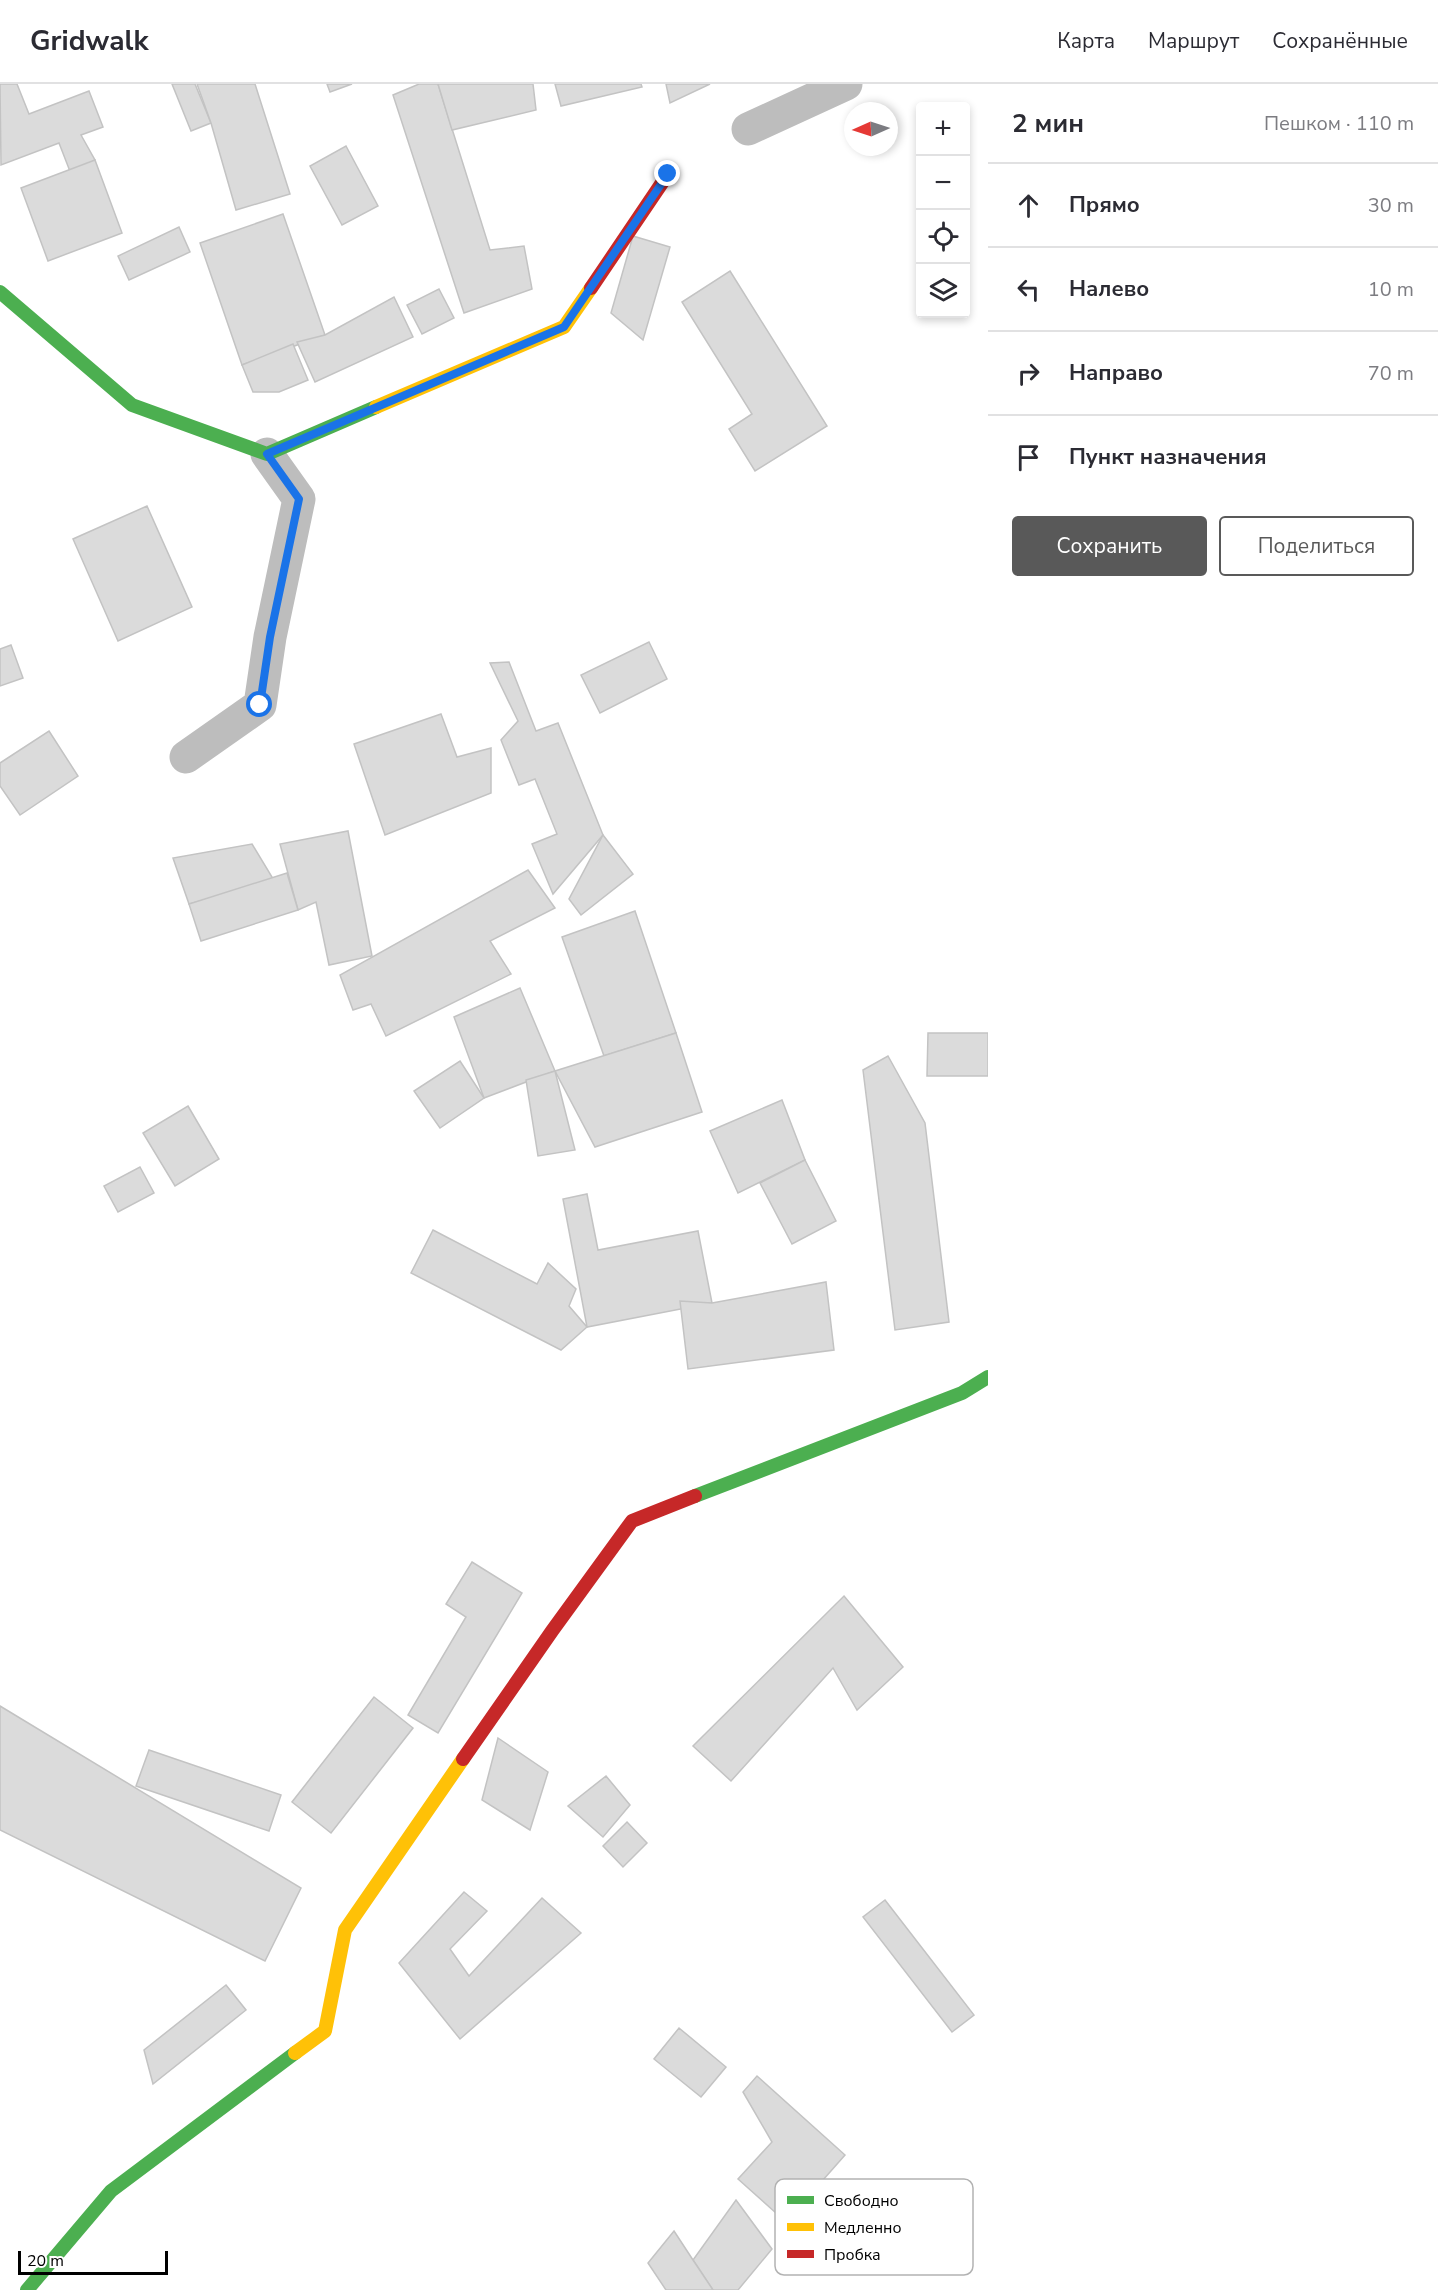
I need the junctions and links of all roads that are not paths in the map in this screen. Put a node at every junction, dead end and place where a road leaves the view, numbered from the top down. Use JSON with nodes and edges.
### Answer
{"nodes":[{"id":1,"x":846,"y":84,"type":"edge"},
{"id":2,"x":748,"y":129,"type":"dead end"},
{"id":3,"x":668,"y":174,"type":"dead end"},
{"id":4,"x":0,"y":292,"type":"edge"},
{"id":5,"x":267,"y":454,"type":"junction"},
{"id":6,"x":186,"y":757,"type":"dead end"},
{"id":7,"x":988,"y":1377,"type":"edge"},
{"id":8,"x":27,"y":2290,"type":"edge"}],
"edges":[{"from":1,"to":2,"type":"street"},
{"from":3,"to":5,"type":"street"},
{"from":4,"to":5,"type":"street"},
{"from":5,"to":6,"type":"street"},
{"from":7,"to":8,"type":"street"}]}
